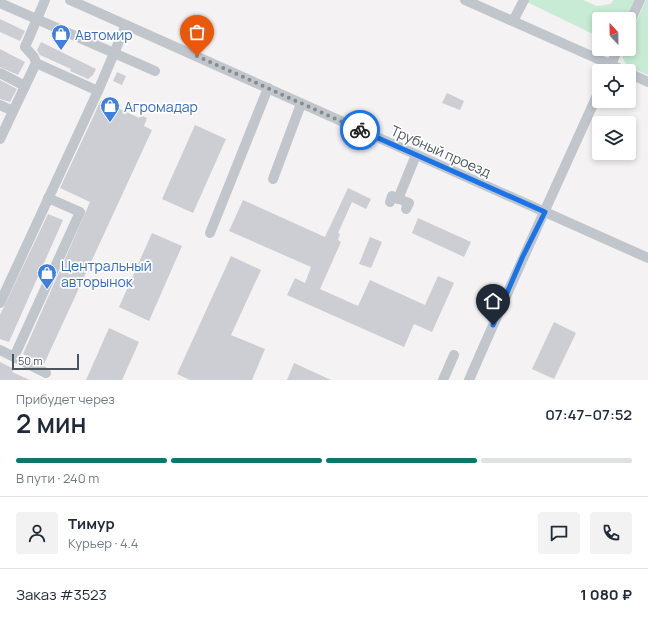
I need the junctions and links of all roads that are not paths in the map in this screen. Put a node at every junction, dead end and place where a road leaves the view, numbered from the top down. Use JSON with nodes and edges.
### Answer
{"nodes":[{"id":1,"x":45,"y":0,"type":"edge"},
{"id":2,"x":70,"y":0,"type":"edge"},
{"id":3,"x":465,"y":0,"type":"edge"},
{"id":4,"x":524,"y":0,"type":"edge"},
{"id":5,"x":640,"y":0,"type":"edge"},
{"id":6,"x":0,"y":2,"type":"edge"},
{"id":7,"x":634,"y":12,"type":"edge"},
{"id":8,"x":37,"y":19,"type":"junction"},
{"id":9,"x":513,"y":21,"type":"junction"},
{"id":10,"x":126,"y":25,"type":"junction"},
{"id":11,"x":114,"y":52,"type":"junction"},
{"id":12,"x":36,"y":64,"type":"junction"},
{"id":13,"x":601,"y":64,"type":"edge"},
{"id":14,"x":155,"y":71,"type":"dead end"},
{"id":15,"x":0,"y":73,"type":"edge"},
{"id":16,"x":636,"y":76,"type":"edge"},
{"id":17,"x":648,"y":82,"type":"edge"},
{"id":18,"x":25,"y":86,"type":"junction"},
{"id":19,"x":268,"y":88,"type":"junction"},
{"id":20,"x":98,"y":91,"type":"junction"},
{"id":21,"x":301,"y":104,"type":"junction"},
{"id":22,"x":0,"y":105,"type":"edge"},
{"id":23,"x":592,"y":107,"type":"edge"},
{"id":24,"x":13,"y":111,"type":"junction"},
{"id":25,"x":0,"y":140,"type":"edge"},
{"id":26,"x":416,"y":155,"type":"junction"},
{"id":27,"x":273,"y":179,"type":"dead end"},
{"id":28,"x":48,"y":198,"type":"junction"},
{"id":29,"x":406,"y":209,"type":"dead end"},
{"id":30,"x":545,"y":212,"type":"junction"},
{"id":31,"x":210,"y":233,"type":"dead end"},
{"id":32,"x":648,"y":258,"type":"edge"},
{"id":33,"x":0,"y":303,"type":"edge"},
{"id":34,"x":0,"y":350,"type":"edge"},
{"id":35,"x":454,"y":355,"type":"dead end"},
{"id":36,"x":14,"y":357,"type":"junction"},
{"id":37,"x":46,"y":372,"type":"dead end"},
{"id":38,"x":443,"y":380,"type":"edge"},
{"id":39,"x":469,"y":380,"type":"edge"}],
"edges":[{"from":1,"to":8,"type":"street"},
{"from":2,"to":10,"type":"street","name":"Трубный проезд"},
{"from":3,"to":9,"type":"street"},
{"from":4,"to":9,"type":"street"},
{"from":5,"to":7,"type":"street"},
{"from":6,"to":8,"type":"street"},
{"from":8,"to":11,"type":"street"},
{"from":8,"to":12,"type":"street"},
{"from":9,"to":13,"type":"street"},
{"from":10,"to":11,"type":"street"},
{"from":10,"to":19,"type":"street","name":"Трубный проезд"},
{"from":11,"to":14,"type":"street"},
{"from":11,"to":20,"type":"street"},
{"from":12,"to":18,"type":"street"},
{"from":12,"to":20,"type":"street"},
{"from":15,"to":18,"type":"street"},
{"from":16,"to":17,"type":"street"},
{"from":18,"to":24,"type":"street"},
{"from":19,"to":21,"type":"street","name":"Трубный проезд"},
{"from":19,"to":31,"type":"street"},
{"from":20,"to":28,"type":"street"},
{"from":21,"to":26,"type":"street","name":"Трубный проезд"},
{"from":21,"to":27,"type":"street"},
{"from":22,"to":24,"type":"street"},
{"from":23,"to":30,"type":"street"},
{"from":24,"to":25,"type":"street"},
{"from":26,"to":29,"type":"street"},
{"from":26,"to":30,"type":"street","name":"Трубный проезд"},
{"from":28,"to":33,"type":"street"},
{"from":28,"to":36,"type":"street"},
{"from":30,"to":32,"type":"street","name":"Трубный проезд"},
{"from":30,"to":39,"type":"street"},
{"from":34,"to":36,"type":"street"},
{"from":35,"to":38,"type":"street"},
{"from":36,"to":37,"type":"street"}]}
